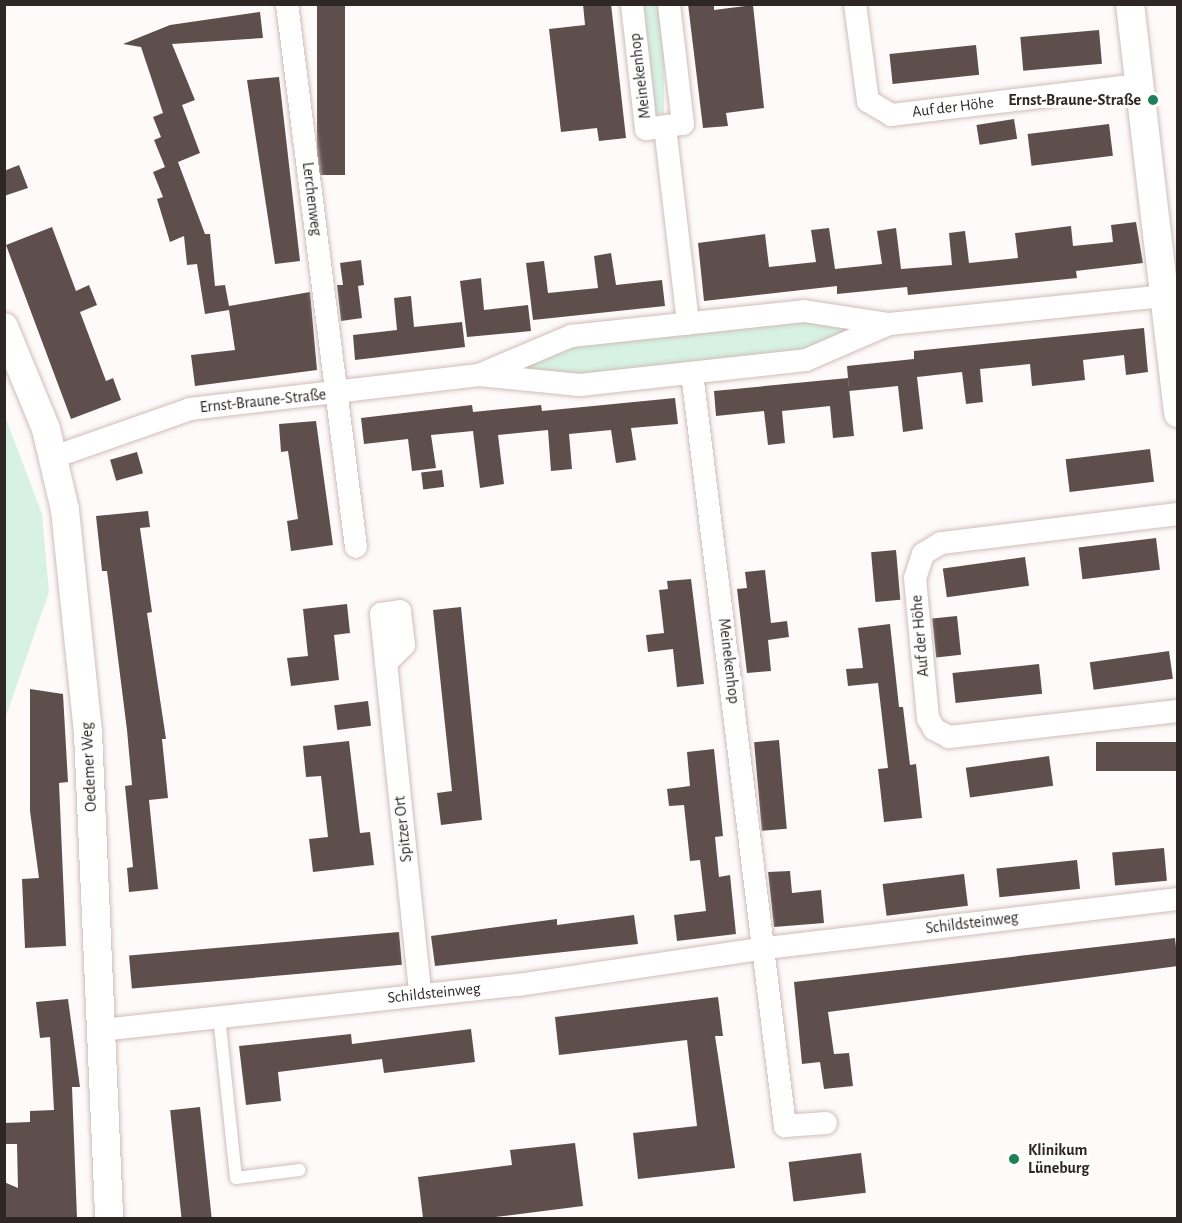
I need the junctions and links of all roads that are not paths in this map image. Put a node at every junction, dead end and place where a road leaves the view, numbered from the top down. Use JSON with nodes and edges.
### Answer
{"nodes":[{"id":1,"x":287,"y":4,"type":"edge"},
{"id":2,"x":632,"y":4,"type":"edge"},
{"id":3,"x":669,"y":4,"type":"edge"},
{"id":4,"x":855,"y":4,"type":"edge"},
{"id":5,"x":1130,"y":4,"type":"edge"},
{"id":6,"x":1140,"y":85,"type":"junction"},
{"id":7,"x":665,"y":127,"type":"junction"},
{"id":8,"x":1168,"y":284,"type":"edge"},
{"id":9,"x":688,"y":324,"type":"junction"},
{"id":10,"x":889,"y":324,"type":"junction"},
{"id":11,"x":4,"y":327,"type":"edge"},
{"id":12,"x":692,"y":373,"type":"junction"},
{"id":13,"x":479,"y":375,"type":"junction"},
{"id":14,"x":337,"y":393,"type":"junction"},
{"id":15,"x":1178,"y":413,"type":"edge"},
{"id":16,"x":54,"y":457,"type":"junction"},
{"id":17,"x":1178,"y":514,"type":"edge"},
{"id":18,"x":356,"y":547,"type":"dead end"},
{"id":19,"x":386,"y":663,"type":"dead end"},
{"id":20,"x":1178,"y":711,"type":"edge"},
{"id":21,"x":1178,"y":899,"type":"edge"},
{"id":22,"x":766,"y":948,"type":"junction"},
{"id":23,"x":420,"y":994,"type":"junction"},
{"id":24,"x":219,"y":1016,"type":"junction"},
{"id":25,"x":102,"y":1030,"type":"junction"},
{"id":26,"x":826,"y":1123,"type":"dead end"},
{"id":27,"x":298,"y":1170,"type":"dead end"},
{"id":28,"x":109,"y":1218,"type":"edge"}],
"edges":[{"from":1,"to":14,"type":"street","name":"Lerchenweg"},
{"from":2,"to":7,"type":"street","name":"Meinekenhop"},
{"from":3,"to":7,"type":"street","name":"Meinekenhop"},
{"from":4,"to":6,"type":"street","name":"Auf der Höhe"},
{"from":5,"to":6,"type":"street"},
{"from":6,"to":8,"type":"street"},
{"from":7,"to":9,"type":"street","name":"Meinekenhop"},
{"from":8,"to":10,"type":"street","name":"Ernst-Braune-Straße"},
{"from":8,"to":15,"type":"street"},
{"from":9,"to":10,"type":"street","name":"Ernst-Braune-Straße"},
{"from":9,"to":13,"type":"street","name":"Ernst-Braune-Straße"},
{"from":10,"to":12,"type":"street","name":"Ernst-Braune-Straße"},
{"from":11,"to":16,"type":"street","name":"Oedemer Weg"},
{"from":12,"to":13,"type":"street","name":"Ernst-Braune-Straße"},
{"from":12,"to":22,"type":"street","name":"Meinekenhop"},
{"from":13,"to":14,"type":"street","name":"Ernst-Braune-Straße"},
{"from":14,"to":16,"type":"street","name":"Ernst-Braune-Straße"},
{"from":14,"to":18,"type":"street"},
{"from":16,"to":25,"type":"street","name":"Oedemer Weg"},
{"from":17,"to":20,"type":"street","name":"Auf der Höhe"},
{"from":19,"to":23,"type":"street","name":"Spitzer Ort"},
{"from":21,"to":22,"type":"street","name":"Schildsteinweg"},
{"from":22,"to":23,"type":"street","name":"Schildsteinweg"},
{"from":22,"to":26,"type":"street"},
{"from":23,"to":24,"type":"street","name":"Schildsteinweg"},
{"from":24,"to":25,"type":"street","name":"Schildsteinweg"},
{"from":24,"to":27,"type":"lane"},
{"from":25,"to":28,"type":"street","name":"Oedemer Weg"}]}
